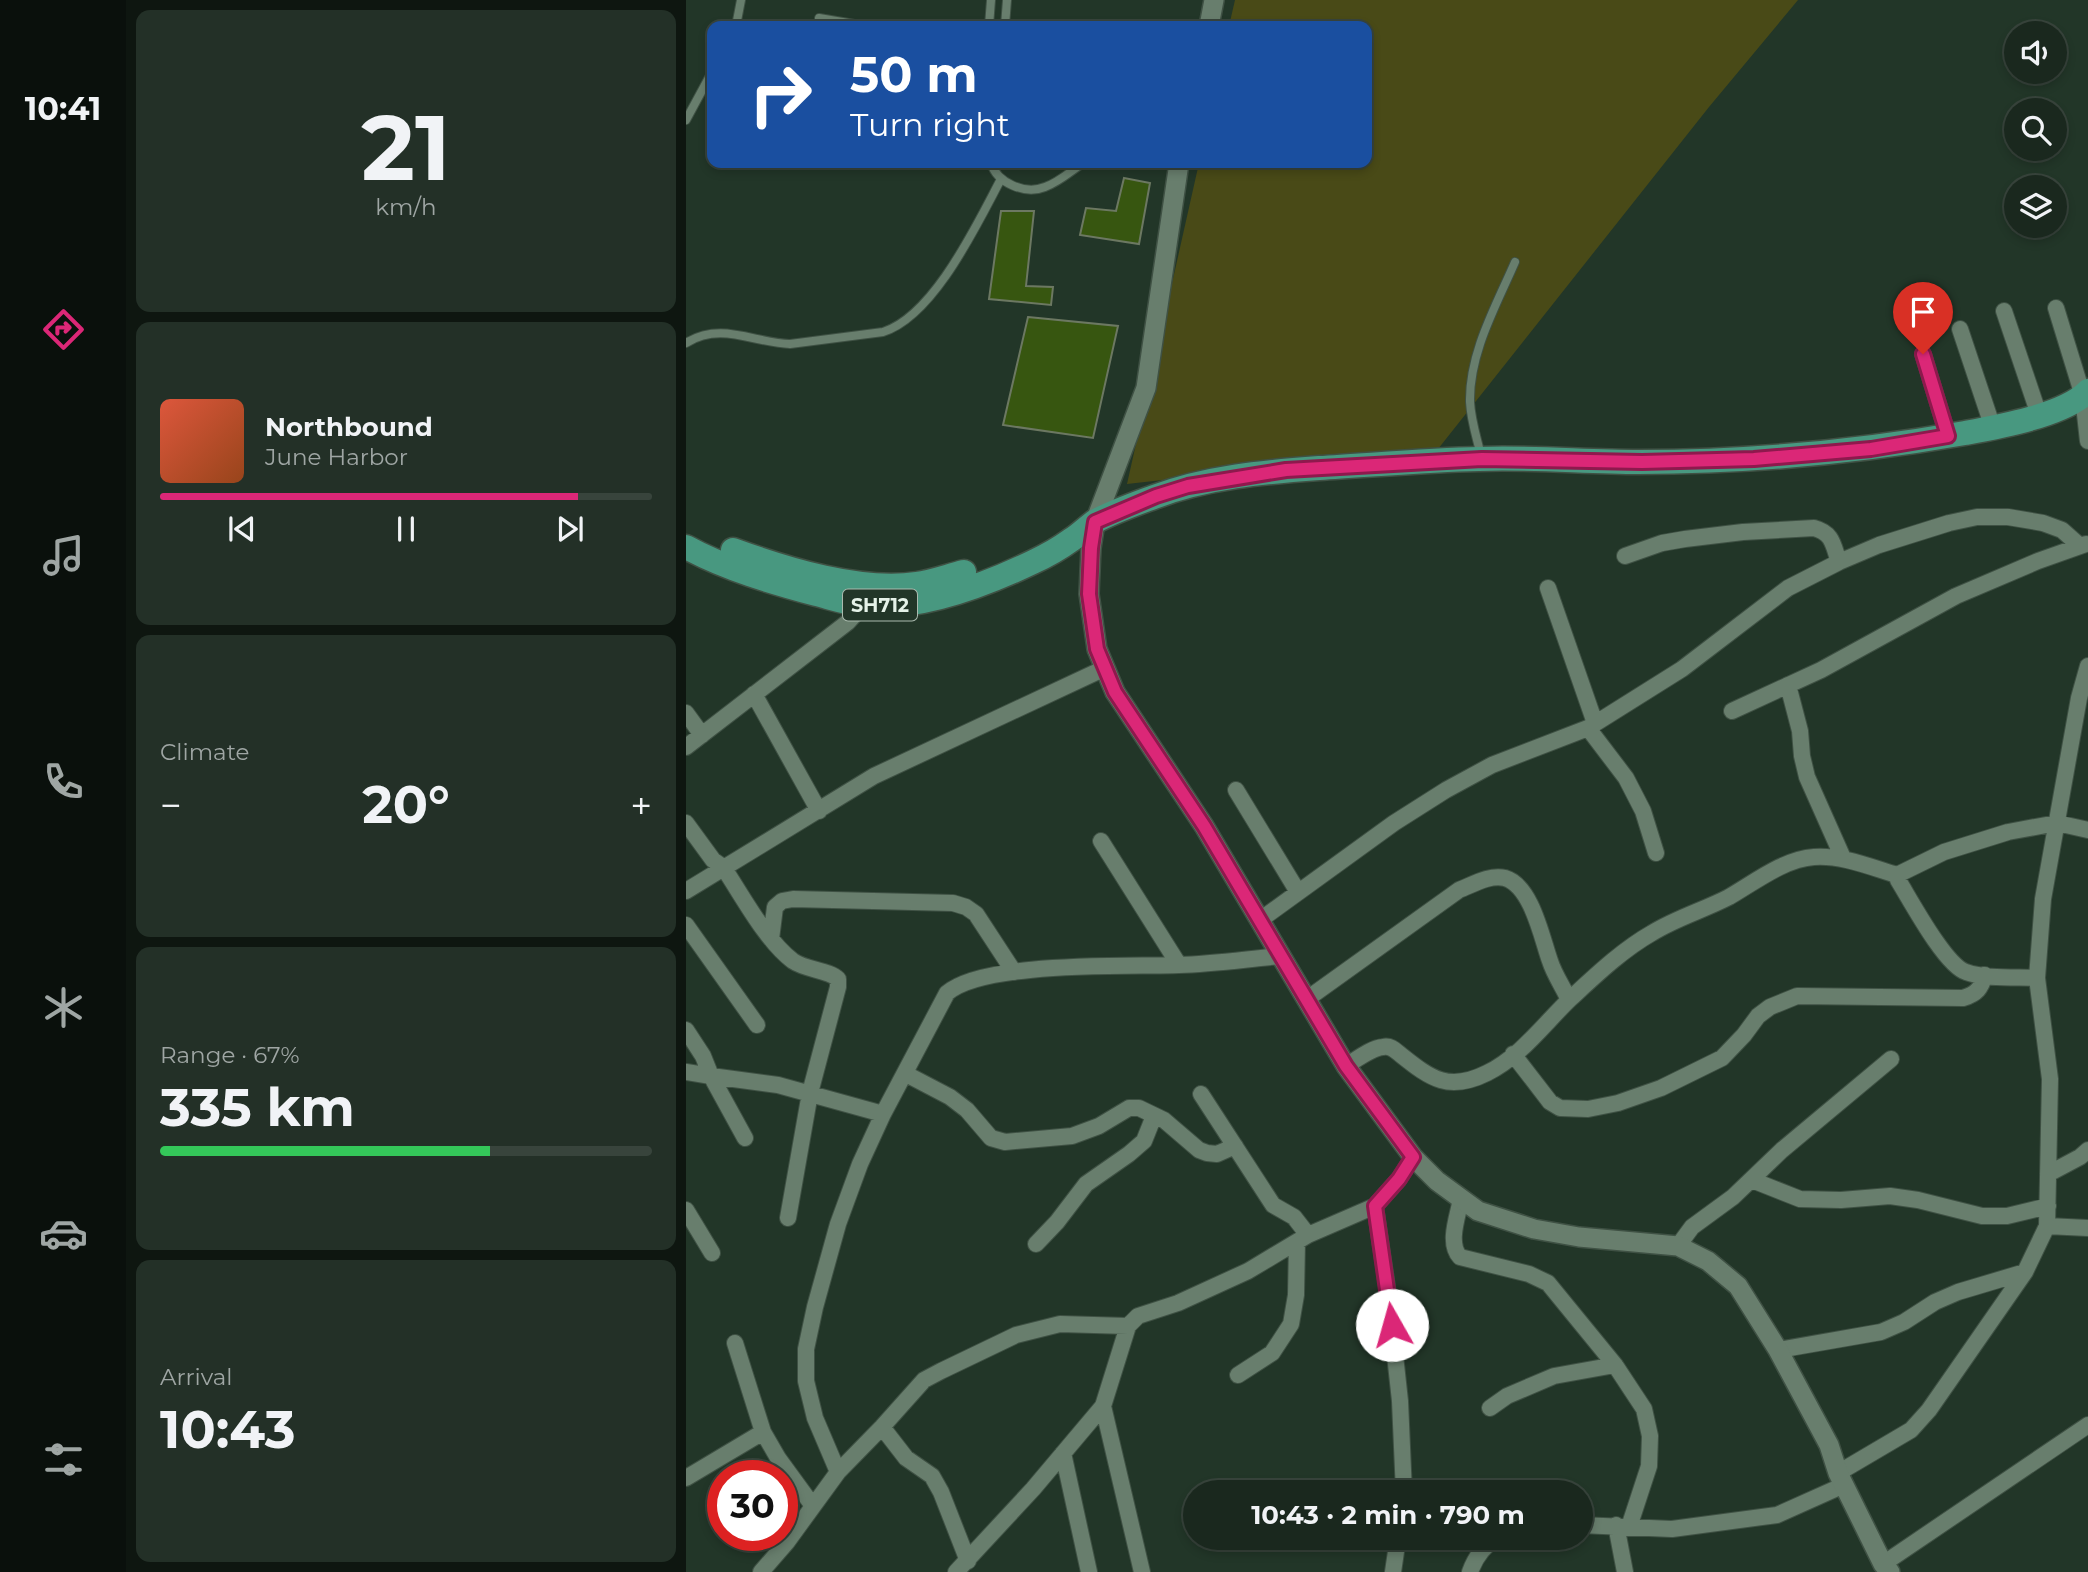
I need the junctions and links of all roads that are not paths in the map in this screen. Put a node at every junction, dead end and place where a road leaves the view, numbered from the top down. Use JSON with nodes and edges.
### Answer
{"nodes":[{"id":1,"x":741,"y":0,"type":"edge"},
{"id":2,"x":991,"y":0,"type":"edge"},
{"id":3,"x":1007,"y":0,"type":"edge"},
{"id":4,"x":1214,"y":0,"type":"edge"},
{"id":5,"x":819,"y":18,"type":"dead end"},
{"id":6,"x":737,"y":21,"type":"edge"},
{"id":7,"x":837,"y":21,"type":"edge"},
{"id":8,"x":989,"y":21,"type":"edge"},
{"id":9,"x":1005,"y":21,"type":"edge"},
{"id":10,"x":1210,"y":21,"type":"edge"},
{"id":11,"x":707,"y":81,"type":"edge"},
{"id":12,"x":686,"y":120,"type":"edge"},
{"id":13,"x":992,"y":168,"type":"edge"},
{"id":14,"x":1069,"y":168,"type":"edge"},
{"id":15,"x":1178,"y":168,"type":"edge"},
{"id":16,"x":1001,"y":179,"type":"junction"},
{"id":17,"x":1516,"y":262,"type":"dead end"},
{"id":18,"x":2056,"y":308,"type":"dead end"},
{"id":19,"x":2004,"y":311,"type":"dead end"},
{"id":20,"x":1960,"y":329,"type":"dead end"},
{"id":21,"x":686,"y":343,"type":"edge"},
{"id":22,"x":1923,"y":354,"type":"dead end"},
{"id":23,"x":2086,"y":393,"type":"edge"},
{"id":24,"x":2039,"y":415,"type":"junction"},
{"id":25,"x":1993,"y":428,"type":"junction"},
{"id":26,"x":1948,"y":436,"type":"junction"},
{"id":27,"x":2088,"y":441,"type":"edge"},
{"id":28,"x":1482,"y":459,"type":"junction"},
{"id":29,"x":1095,"y":522,"type":"junction"},
{"id":30,"x":686,"y":531,"type":"edge"},
{"id":31,"x":2084,"y":545,"type":"edge"},
{"id":32,"x":686,"y":547,"type":"edge"},
{"id":33,"x":1625,"y":556,"type":"dead end"},
{"id":34,"x":1839,"y":562,"type":"junction"},
{"id":35,"x":1548,"y":588,"type":"dead end"},
{"id":36,"x":869,"y":596,"type":"junction"},
{"id":37,"x":2088,"y":666,"type":"edge"},
{"id":38,"x":1104,"y":668,"type":"junction"},
{"id":39,"x":1788,"y":685,"type":"junction"},
{"id":40,"x":754,"y":694,"type":"junction"},
{"id":41,"x":1732,"y":711,"type":"dead end"},
{"id":42,"x":686,"y":713,"type":"edge"},
{"id":43,"x":1592,"y":726,"type":"junction"},
{"id":44,"x":702,"y":735,"type":"junction"},
{"id":45,"x":686,"y":747,"type":"edge"},
{"id":46,"x":1236,"y":790,"type":"dead end"},
{"id":47,"x":819,"y":811,"type":"junction"},
{"id":48,"x":686,"y":823,"type":"edge"},
{"id":49,"x":2057,"y":823,"type":"junction"},
{"id":50,"x":2088,"y":831,"type":"edge"},
{"id":51,"x":1101,"y":841,"type":"dead end"},
{"id":52,"x":1656,"y":853,"type":"dead end"},
{"id":53,"x":1843,"y":858,"type":"junction"},
{"id":54,"x":723,"y":867,"type":"junction"},
{"id":55,"x":1897,"y":875,"type":"junction"},
{"id":56,"x":686,"y":891,"type":"edge"},
{"id":57,"x":1298,"y":892,"type":"junction"},
{"id":58,"x":1259,"y":920,"type":"junction"},
{"id":59,"x":686,"y":925,"type":"edge"},
{"id":60,"x":771,"y":939,"type":"junction"},
{"id":61,"x":1281,"y":956,"type":"junction"},
{"id":62,"x":1179,"y":965,"type":"junction"},
{"id":63,"x":1014,"y":972,"type":"junction"},
{"id":64,"x":1985,"y":975,"type":"junction"},
{"id":65,"x":2038,"y":978,"type":"junction"},
{"id":66,"x":1307,"y":999,"type":"junction"},
{"id":67,"x":1570,"y":1000,"type":"junction"},
{"id":68,"x":757,"y":1025,"type":"dead end"},
{"id":69,"x":686,"y":1030,"type":"edge"},
{"id":70,"x":1514,"y":1054,"type":"junction"},
{"id":71,"x":1891,"y":1059,"type":"dead end"},
{"id":72,"x":1346,"y":1066,"type":"junction"},
{"id":73,"x":686,"y":1072,"type":"edge"},
{"id":74,"x":906,"y":1074,"type":"junction"},
{"id":75,"x":711,"y":1076,"type":"junction"},
{"id":76,"x":810,"y":1093,"type":"junction"},
{"id":77,"x":1201,"y":1094,"type":"dead end"},
{"id":78,"x":883,"y":1114,"type":"junction"},
{"id":79,"x":1154,"y":1116,"type":"junction"},
{"id":80,"x":745,"y":1138,"type":"dead end"},
{"id":81,"x":1235,"y":1146,"type":"junction"},
{"id":82,"x":2088,"y":1150,"type":"edge"},
{"id":83,"x":1413,"y":1157,"type":"junction"},
{"id":84,"x":2048,"y":1174,"type":"junction"},
{"id":85,"x":1752,"y":1180,"type":"junction"},
{"id":86,"x":1461,"y":1199,"type":"junction"},
{"id":87,"x":1375,"y":1206,"type":"junction"},
{"id":88,"x":2048,"y":1206,"type":"junction"},
{"id":89,"x":686,"y":1210,"type":"edge"},
{"id":90,"x":788,"y":1218,"type":"dead end"},
{"id":91,"x":2047,"y":1226,"type":"junction"},
{"id":92,"x":2088,"y":1227,"type":"edge"},
{"id":93,"x":1302,"y":1238,"type":"junction"},
{"id":94,"x":1036,"y":1244,"type":"dead end"},
{"id":95,"x":1678,"y":1246,"type":"junction"},
{"id":96,"x":712,"y":1253,"type":"dead end"},
{"id":97,"x":2025,"y":1272,"type":"junction"},
{"id":98,"x":1128,"y":1326,"type":"junction"},
{"id":99,"x":735,"y":1343,"type":"dead end"},
{"id":100,"x":1778,"y":1350,"type":"junction"},
{"id":101,"x":1615,"y":1365,"type":"junction"},
{"id":102,"x":1238,"y":1375,"type":"dead end"},
{"id":103,"x":1103,"y":1406,"type":"junction"},
{"id":104,"x":1490,"y":1408,"type":"dead end"},
{"id":105,"x":2088,"y":1425,"type":"edge"},
{"id":106,"x":883,"y":1427,"type":"junction"},
{"id":107,"x":763,"y":1432,"type":"junction"},
{"id":108,"x":1063,"y":1453,"type":"junction"},
{"id":109,"x":838,"y":1472,"type":"junction"},
{"id":110,"x":686,"y":1478,"type":"edge"},
{"id":111,"x":1841,"y":1479,"type":"junction"},
{"id":112,"x":1403,"y":1480,"type":"edge"},
{"id":113,"x":813,"y":1506,"type":"junction"},
{"id":114,"x":1593,"y":1525,"type":"edge"},
{"id":115,"x":1623,"y":1526,"type":"junction"},
{"id":116,"x":1396,"y":1550,"type":"edge"},
{"id":117,"x":1482,"y":1550,"type":"edge"},
{"id":118,"x":962,"y":1566,"type":"edge"},
{"id":119,"x":1886,"y":1568,"type":"edge"},
{"id":120,"x":761,"y":1572,"type":"edge"},
{"id":121,"x":1089,"y":1572,"type":"edge"},
{"id":122,"x":1142,"y":1572,"type":"edge"},
{"id":123,"x":1393,"y":1572,"type":"edge"},
{"id":124,"x":1470,"y":1572,"type":"edge"},
{"id":125,"x":1625,"y":1572,"type":"edge"}],
"edges":[{"from":1,"to":6,"type":"lane"},
{"from":2,"to":8,"type":"lane"},
{"from":3,"to":9,"type":"lane"},
{"from":4,"to":10,"type":"street"},
{"from":5,"to":7,"type":"lane"},
{"from":11,"to":12,"type":"lane"},
{"from":13,"to":16,"type":"lane"},
{"from":14,"to":16,"type":"lane"},
{"from":15,"to":29,"type":"street"},
{"from":16,"to":21,"type":"lane"},
{"from":17,"to":28,"type":"lane"},
{"from":18,"to":23,"type":"street"},
{"from":19,"to":24,"type":"street"},
{"from":20,"to":25,"type":"street"},
{"from":22,"to":26,"type":"street"},
{"from":23,"to":24,"type":"main road","number":"SH712"},
{"from":23,"to":27,"type":"street"},
{"from":24,"to":25,"type":"main road","number":"SH712"},
{"from":25,"to":26,"type":"main road","number":"SH712"},
{"from":26,"to":28,"type":"main road","number":"SH712"},
{"from":28,"to":29,"type":"main road","number":"SH712"},
{"from":29,"to":36,"type":"main road","number":"SH712"},
{"from":29,"to":38,"type":"street"},
{"from":30,"to":36,"type":"main road","number":"SH712"},
{"from":31,"to":34,"type":"street"},
{"from":31,"to":39,"type":"street"},
{"from":32,"to":36,"type":"main road","number":"SH712"},
{"from":33,"to":34,"type":"street"},
{"from":34,"to":43,"type":"street"},
{"from":35,"to":43,"type":"street"},
{"from":36,"to":40,"type":"street"},
{"from":37,"to":49,"type":"street"},
{"from":38,"to":47,"type":"street"},
{"from":38,"to":58,"type":"street"},
{"from":39,"to":41,"type":"street"},
{"from":39,"to":53,"type":"street"},
{"from":40,"to":44,"type":"street"},
{"from":40,"to":47,"type":"street"},
{"from":42,"to":44,"type":"street"},
{"from":43,"to":52,"type":"street"},
{"from":43,"to":57,"type":"street"},
{"from":44,"to":45,"type":"street"},
{"from":46,"to":57,"type":"street"},
{"from":47,"to":54,"type":"street"},
{"from":48,"to":54,"type":"street"},
{"from":49,"to":50,"type":"street"},
{"from":49,"to":55,"type":"street"},
{"from":49,"to":65,"type":"street"},
{"from":51,"to":62,"type":"street"},
{"from":53,"to":55,"type":"street"},
{"from":53,"to":67,"type":"street"},
{"from":54,"to":56,"type":"street"},
{"from":54,"to":60,"type":"street"},
{"from":55,"to":64,"type":"street"},
{"from":57,"to":58,"type":"street"},
{"from":58,"to":61,"type":"street"},
{"from":59,"to":68,"type":"street"},
{"from":60,"to":63,"type":"street"},
{"from":60,"to":76,"type":"street"},
{"from":61,"to":62,"type":"street"},
{"from":61,"to":66,"type":"street"},
{"from":62,"to":63,"type":"street"},
{"from":63,"to":74,"type":"street"},
{"from":64,"to":65,"type":"street"},
{"from":64,"to":70,"type":"street"},
{"from":65,"to":84,"type":"street"},
{"from":66,"to":67,"type":"street"},
{"from":66,"to":72,"type":"street"},
{"from":67,"to":70,"type":"street"},
{"from":69,"to":75,"type":"street"},
{"from":70,"to":72,"type":"street"},
{"from":71,"to":85,"type":"street"},
{"from":72,"to":83,"type":"street"},
{"from":73,"to":75,"type":"street"},
{"from":74,"to":78,"type":"street"},
{"from":74,"to":79,"type":"street"},
{"from":75,"to":76,"type":"street"},
{"from":75,"to":80,"type":"street"},
{"from":76,"to":78,"type":"street"},
{"from":76,"to":90,"type":"street"},
{"from":77,"to":81,"type":"street"},
{"from":78,"to":109,"type":"street"},
{"from":79,"to":81,"type":"street"},
{"from":79,"to":94,"type":"street"},
{"from":81,"to":93,"type":"street"},
{"from":82,"to":84,"type":"street"},
{"from":83,"to":86,"type":"street"},
{"from":83,"to":87,"type":"street"},
{"from":84,"to":88,"type":"street"},
{"from":85,"to":88,"type":"street"},
{"from":85,"to":95,"type":"street"},
{"from":86,"to":95,"type":"street"},
{"from":86,"to":101,"type":"street"},
{"from":87,"to":93,"type":"street"},
{"from":87,"to":112,"type":"street"},
{"from":88,"to":91,"type":"street"},
{"from":89,"to":96,"type":"street"},
{"from":91,"to":92,"type":"street"},
{"from":91,"to":97,"type":"street"},
{"from":93,"to":98,"type":"street"},
{"from":93,"to":102,"type":"street"},
{"from":95,"to":100,"type":"street"},
{"from":97,"to":100,"type":"street"},
{"from":97,"to":111,"type":"street"},
{"from":98,"to":103,"type":"street"},
{"from":98,"to":106,"type":"street"},
{"from":99,"to":107,"type":"street"},
{"from":100,"to":111,"type":"street"},
{"from":101,"to":104,"type":"street"},
{"from":101,"to":115,"type":"street"},
{"from":103,"to":108,"type":"street"},
{"from":103,"to":122,"type":"street"},
{"from":105,"to":119,"type":"street"},
{"from":106,"to":109,"type":"street"},
{"from":106,"to":118,"type":"street"},
{"from":107,"to":110,"type":"street"},
{"from":107,"to":113,"type":"street"},
{"from":108,"to":118,"type":"street"},
{"from":108,"to":121,"type":"street"},
{"from":109,"to":113,"type":"street"},
{"from":111,"to":115,"type":"street"},
{"from":111,"to":119,"type":"street"},
{"from":113,"to":120,"type":"street"},
{"from":114,"to":115,"type":"street"},
{"from":115,"to":125,"type":"street"},
{"from":116,"to":123,"type":"street"},
{"from":117,"to":124,"type":"street"}]}
